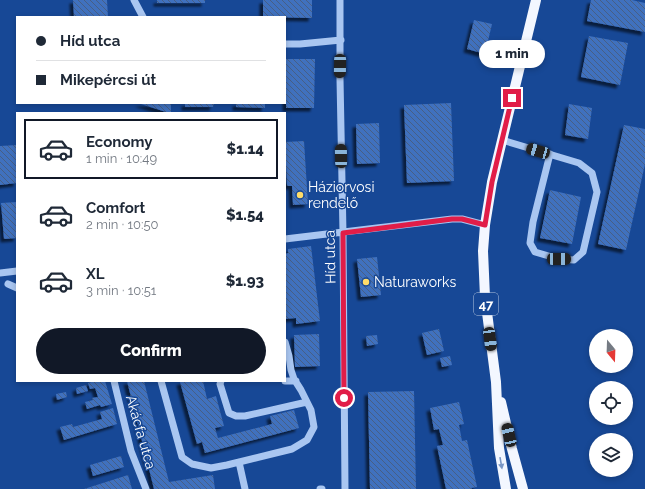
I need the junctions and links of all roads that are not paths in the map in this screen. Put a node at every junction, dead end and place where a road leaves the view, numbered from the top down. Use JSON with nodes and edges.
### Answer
{"nodes":[{"id":1,"x":134,"y":0,"type":"edge"},
{"id":2,"x":340,"y":0,"type":"edge"},
{"id":3,"x":536,"y":0,"type":"edge"},
{"id":4,"x":142,"y":16,"type":"edge"},
{"id":5,"x":341,"y":40,"type":"junction"},
{"id":6,"x":286,"y":44,"type":"edge"},
{"id":7,"x":502,"y":140,"type":"junction"},
{"id":8,"x":550,"y":154,"type":"junction"},
{"id":9,"x":485,"y":225,"type":"junction"},
{"id":10,"x":343,"y":233,"type":"junction"},
{"id":11,"x":286,"y":239,"type":"edge"},
{"id":12,"x":16,"y":271,"type":"edge"},
{"id":13,"x":0,"y":273,"type":"edge"},
{"id":14,"x":8,"y":284,"type":"dead end"},
{"id":15,"x":16,"y":288,"type":"edge"},
{"id":16,"x":286,"y":345,"type":"edge"},
{"id":17,"x":286,"y":380,"type":"edge"},
{"id":18,"x":296,"y":381,"type":"junction"},
{"id":19,"x":114,"y":382,"type":"edge"},
{"id":20,"x":161,"y":382,"type":"edge"},
{"id":21,"x":221,"y":382,"type":"edge"},
{"id":22,"x":496,"y":382,"type":"junction"},
{"id":23,"x":307,"y":402,"type":"junction"},
{"id":24,"x":239,"y":462,"type":"junction"},
{"id":25,"x":146,"y":489,"type":"edge"},
{"id":26,"x":245,"y":489,"type":"edge"},
{"id":27,"x":345,"y":489,"type":"edge"},
{"id":28,"x":506,"y":489,"type":"edge"},
{"id":29,"x":523,"y":489,"type":"edge"}],
"edges":[{"from":1,"to":4,"type":"street"},
{"from":2,"to":5,"type":"street","name":"Híd utca"},
{"from":3,"to":7,"type":"main road","number":"47"},
{"from":5,"to":6,"type":"street"},
{"from":5,"to":10,"type":"street","name":"Híd utca"},
{"from":7,"to":8,"type":"street"},
{"from":7,"to":9,"type":"main road","number":"47"},
{"from":8,"to":8,"type":"street"},
{"from":9,"to":10,"type":"street"},
{"from":9,"to":22,"type":"main road","number":"47"},
{"from":10,"to":11,"type":"street"},
{"from":10,"to":27,"type":"street","name":"Híd utca"},
{"from":12,"to":13,"type":"street"},
{"from":14,"to":15,"type":"street"},
{"from":16,"to":18,"type":"street"},
{"from":17,"to":18,"type":"street"},
{"from":18,"to":23,"type":"street"},
{"from":19,"to":25,"type":"street","name":"Akácfa utca"},
{"from":20,"to":24,"type":"street"},
{"from":21,"to":23,"type":"street"},
{"from":22,"to":28,"type":"main road","number":"47","one_way":true},
{"from":22,"to":29,"type":"main road","number":"47"},
{"from":23,"to":24,"type":"street"},
{"from":24,"to":26,"type":"street"}]}
